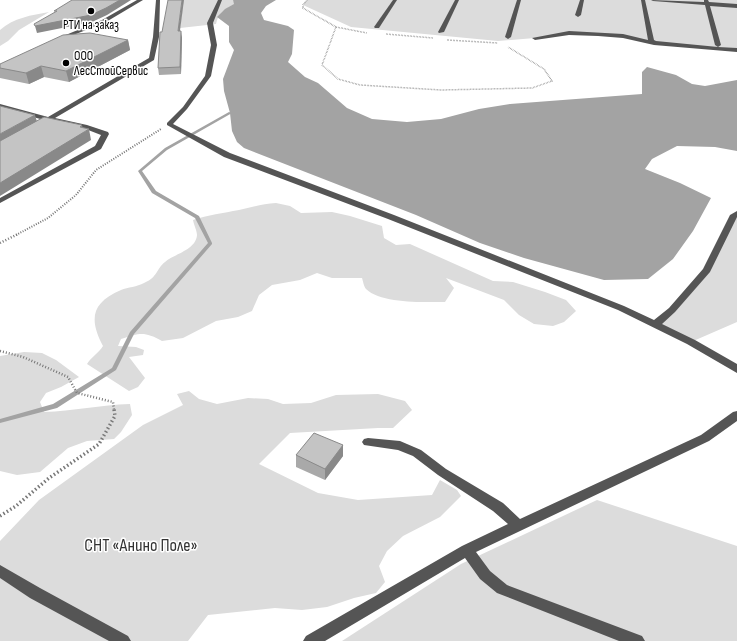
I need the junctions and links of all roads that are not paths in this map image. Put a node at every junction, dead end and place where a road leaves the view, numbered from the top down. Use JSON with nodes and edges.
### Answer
{"nodes":[{"id":1,"x":141,"y":0,"type":"edge"},
{"id":2,"x":158,"y":0,"type":"edge"},
{"id":3,"x":220,"y":0,"type":"edge"},
{"id":4,"x":395,"y":0,"type":"edge"},
{"id":5,"x":457,"y":0,"type":"edge"},
{"id":6,"x":520,"y":0,"type":"edge"},
{"id":7,"x":582,"y":0,"type":"edge"},
{"id":8,"x":644,"y":0,"type":"edge"},
{"id":9,"x":654,"y":0,"type":"edge"},
{"id":10,"x":707,"y":2,"type":"edge"},
{"id":11,"x":737,"y":6,"type":"edge"},
{"id":12,"x":578,"y":15,"type":"dead end"},
{"id":13,"x":377,"y":27,"type":"dead end"},
{"id":14,"x":442,"y":32,"type":"dead end"},
{"id":15,"x":508,"y":37,"type":"dead end"},
{"id":16,"x":534,"y":38,"type":"dead end"},
{"id":17,"x":56,"y":40,"type":"edge"},
{"id":18,"x":654,"y":43,"type":"junction"},
{"id":19,"x":718,"y":45,"type":"dead end"},
{"id":20,"x":737,"y":50,"type":"edge"},
{"id":21,"x":0,"y":106,"type":"edge"},
{"id":22,"x":49,"y":119,"type":"junction"},
{"id":23,"x":35,"y":130,"type":"edge"},
{"id":24,"x":0,"y":201,"type":"edge"},
{"id":25,"x":737,"y":213,"type":"edge"},
{"id":26,"x":655,"y":324,"type":"junction"},
{"id":27,"x":737,"y":369,"type":"edge"},
{"id":28,"x":737,"y":416,"type":"edge"},
{"id":29,"x":368,"y":442,"type":"dead end"},
{"id":30,"x":519,"y":526,"type":"junction"},
{"id":31,"x":467,"y":550,"type":"junction"},
{"id":32,"x":0,"y":571,"type":"edge"},
{"id":33,"x":123,"y":641,"type":"edge"},
{"id":34,"x":311,"y":641,"type":"edge"},
{"id":35,"x":637,"y":641,"type":"edge"}],
"edges":[{"from":1,"to":17,"type":"street"},
{"from":2,"to":22,"type":"street"},
{"from":3,"to":26,"type":"street"},
{"from":4,"to":13,"type":"street"},
{"from":5,"to":14,"type":"street"},
{"from":6,"to":15,"type":"street"},
{"from":7,"to":12,"type":"street"},
{"from":8,"to":18,"type":"street"},
{"from":9,"to":10,"type":"street"},
{"from":10,"to":11,"type":"street"},
{"from":10,"to":19,"type":"street"},
{"from":16,"to":18,"type":"street"},
{"from":18,"to":20,"type":"street"},
{"from":21,"to":22,"type":"street"},
{"from":22,"to":23,"type":"street"},
{"from":22,"to":24,"type":"street"},
{"from":25,"to":26,"type":"street"},
{"from":26,"to":27,"type":"street"},
{"from":28,"to":30,"type":"street"},
{"from":29,"to":30,"type":"street"},
{"from":30,"to":31,"type":"street"},
{"from":31,"to":34,"type":"street"},
{"from":31,"to":35,"type":"street"},
{"from":32,"to":33,"type":"street"}]}
